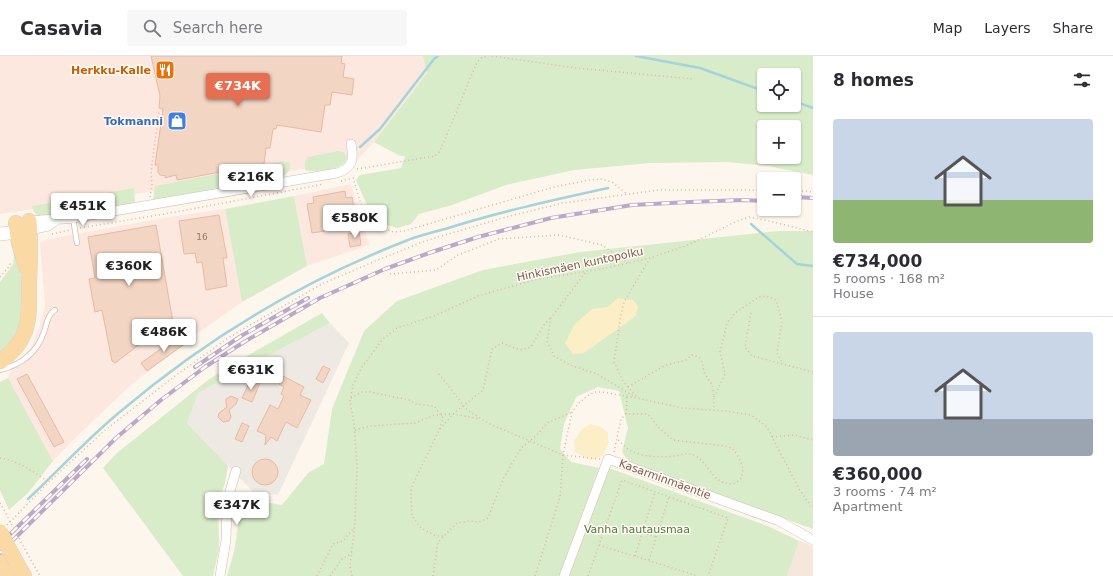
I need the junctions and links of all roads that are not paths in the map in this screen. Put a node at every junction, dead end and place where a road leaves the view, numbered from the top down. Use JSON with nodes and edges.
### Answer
{"nodes":[{"id":1,"x":351,"y":144,"type":"dead end"},
{"id":2,"x":73,"y":218,"type":"junction"},
{"id":3,"x":0,"y":226,"type":"edge"},
{"id":4,"x":23,"y":227,"type":"junction"},
{"id":5,"x":0,"y":234,"type":"edge"},
{"id":6,"x":77,"y":243,"type":"dead end"},
{"id":7,"x":55,"y":310,"type":"dead end"},
{"id":8,"x":0,"y":362,"type":"edge"},
{"id":9,"x":0,"y":370,"type":"edge"},
{"id":10,"x":236,"y":471,"type":"dead end"},
{"id":11,"x":2,"y":529,"type":"edge"},
{"id":12,"x":813,"y":540,"type":"edge"},
{"id":13,"x":24,"y":576,"type":"edge"},
{"id":14,"x":220,"y":576,"type":"edge"},
{"id":15,"x":564,"y":576,"type":"edge"}],
"edges":[{"from":1,"to":2,"type":"street"},
{"from":2,"to":4,"type":"street"},
{"from":2,"to":6,"type":"lane"},
{"from":3,"to":4,"type":"street"},
{"from":4,"to":5,"type":"street"},
{"from":4,"to":8,"type":"main road"},
{"from":7,"to":9,"type":"lane"},
{"from":10,"to":14,"type":"street"},
{"from":11,"to":13,"type":"main road","bridge":true},
{"from":12,"to":15,"type":"street","name":"Kasarminmäentie"}]}
